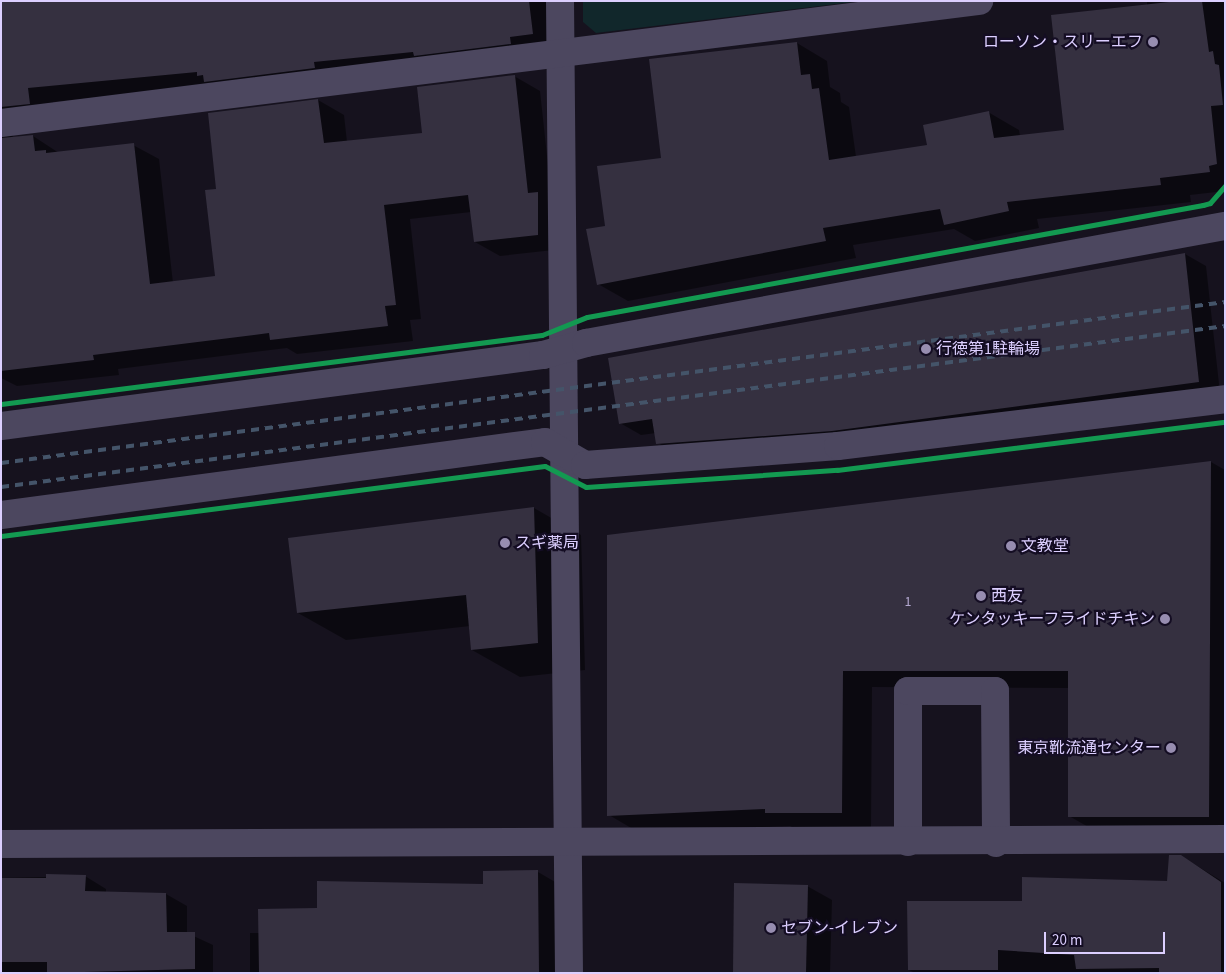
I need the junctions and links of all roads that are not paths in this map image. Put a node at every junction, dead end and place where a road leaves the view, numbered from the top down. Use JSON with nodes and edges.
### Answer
{"nodes":[{"id":1,"x":560,"y":1,"type":"edge"},
{"id":2,"x":979,"y":1,"type":"edge"},
{"id":3,"x":561,"y":55,"type":"junction"},
{"id":4,"x":1,"y":123,"type":"edge"},
{"id":5,"x":1225,"y":226,"type":"edge"},
{"id":6,"x":564,"y":350,"type":"junction"},
{"id":7,"x":1225,"y":399,"type":"edge"},
{"id":8,"x":1,"y":426,"type":"edge"},
{"id":9,"x":565,"y":454,"type":"junction"},
{"id":10,"x":1,"y":516,"type":"edge"},
{"id":11,"x":1225,"y":840,"type":"edge"},
{"id":12,"x":908,"y":842,"type":"junction"},
{"id":13,"x":996,"y":843,"type":"junction"},
{"id":14,"x":1,"y":844,"type":"edge"},
{"id":15,"x":569,"y":844,"type":"junction"},
{"id":16,"x":569,"y":973,"type":"edge"}],
"edges":[{"from":1,"to":3,"type":"street"},
{"from":2,"to":3,"type":"street"},
{"from":3,"to":4,"type":"street"},
{"from":3,"to":6,"type":"street"},
{"from":5,"to":6,"type":"street"},
{"from":6,"to":8,"type":"street"},
{"from":6,"to":9,"type":"street"},
{"from":7,"to":9,"type":"street"},
{"from":9,"to":10,"type":"street"},
{"from":9,"to":15,"type":"street"},
{"from":11,"to":13,"type":"street"},
{"from":12,"to":13,"type":"street"},
{"from":12,"to":13,"type":"street"},
{"from":12,"to":15,"type":"street"},
{"from":14,"to":15,"type":"street"},
{"from":15,"to":16,"type":"street"}]}
